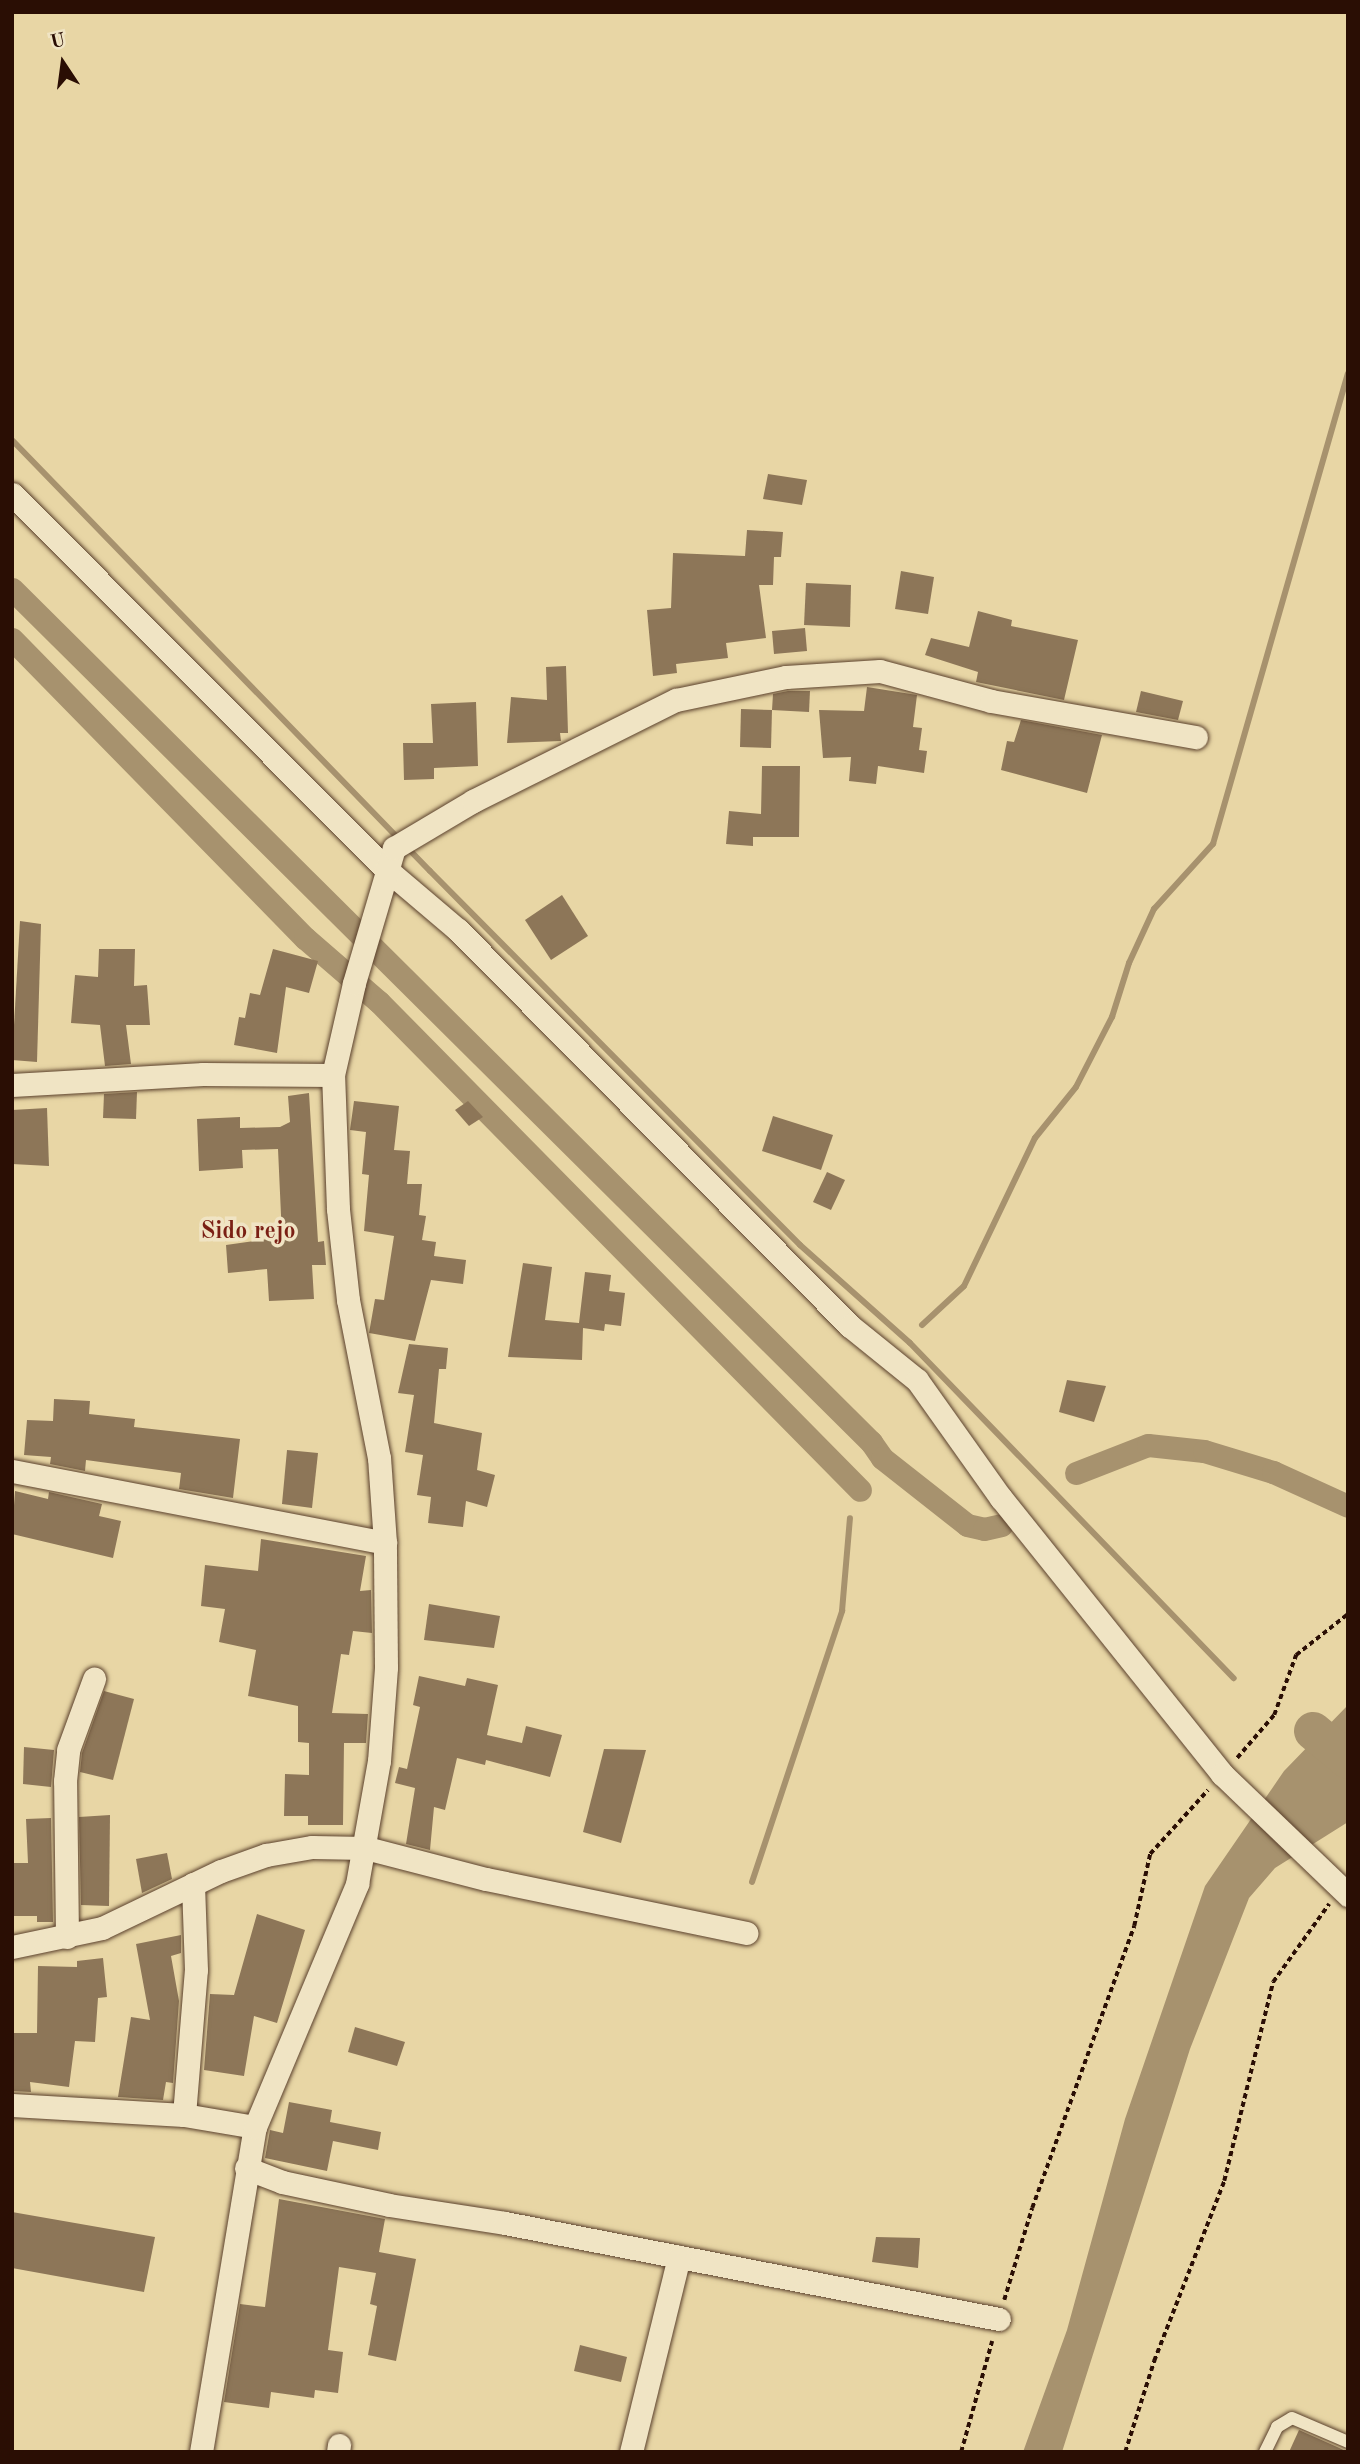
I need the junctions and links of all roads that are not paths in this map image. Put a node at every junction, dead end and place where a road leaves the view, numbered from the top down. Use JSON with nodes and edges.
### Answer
{"nodes":[{"id":1,"x":12,"y":494,"type":"edge"},
{"id":2,"x":1196,"y":737,"type":"dead end"},
{"id":3,"x":390,"y":859,"type":"junction"},
{"id":4,"x":333,"y":1075,"type":"junction"},
{"id":5,"x":12,"y":1085,"type":"edge"},
{"id":6,"x":12,"y":1471,"type":"edge"},
{"id":7,"x":385,"y":1543,"type":"junction"},
{"id":8,"x":94,"y":1679,"type":"dead end"},
{"id":9,"x":366,"y":1848,"type":"junction"},
{"id":10,"x":193,"y":1884,"type":"junction"},
{"id":11,"x":1340,"y":1885,"type":"edge"},
{"id":12,"x":746,"y":1933,"type":"dead end"},
{"id":13,"x":67,"y":1937,"type":"junction"},
{"id":14,"x":12,"y":1947,"type":"edge"},
{"id":15,"x":12,"y":2105,"type":"edge"},
{"id":16,"x":184,"y":2115,"type":"junction"},
{"id":17,"x":255,"y":2127,"type":"junction"},
{"id":18,"x":246,"y":2168,"type":"junction"},
{"id":19,"x":679,"y":2256,"type":"junction"},
{"id":20,"x":999,"y":2319,"type":"road end"},
{"id":21,"x":1348,"y":2442,"type":"edge"},
{"id":22,"x":201,"y":2452,"type":"edge"},
{"id":23,"x":631,"y":2452,"type":"edge"},
{"id":24,"x":1265,"y":2452,"type":"edge"}],
"edges":[{"from":1,"to":3,"type":"street"},
{"from":2,"to":3,"type":"street"},
{"from":3,"to":4,"type":"street"},
{"from":3,"to":11,"type":"street"},
{"from":4,"to":5,"type":"street"},
{"from":4,"to":7,"type":"street"},
{"from":6,"to":7,"type":"street"},
{"from":7,"to":9,"type":"street"},
{"from":8,"to":13,"type":"street"},
{"from":9,"to":10,"type":"street"},
{"from":9,"to":12,"type":"street"},
{"from":9,"to":17,"type":"street"},
{"from":10,"to":13,"type":"street"},
{"from":10,"to":16,"type":"street"},
{"from":13,"to":14,"type":"street"},
{"from":15,"to":16,"type":"street"},
{"from":16,"to":17,"type":"street"},
{"from":17,"to":18,"type":"street"},
{"from":18,"to":19,"type":"street"},
{"from":18,"to":22,"type":"street"},
{"from":19,"to":20,"type":"street"},
{"from":19,"to":23,"type":"street"},
{"from":21,"to":24,"type":"lane"}]}
